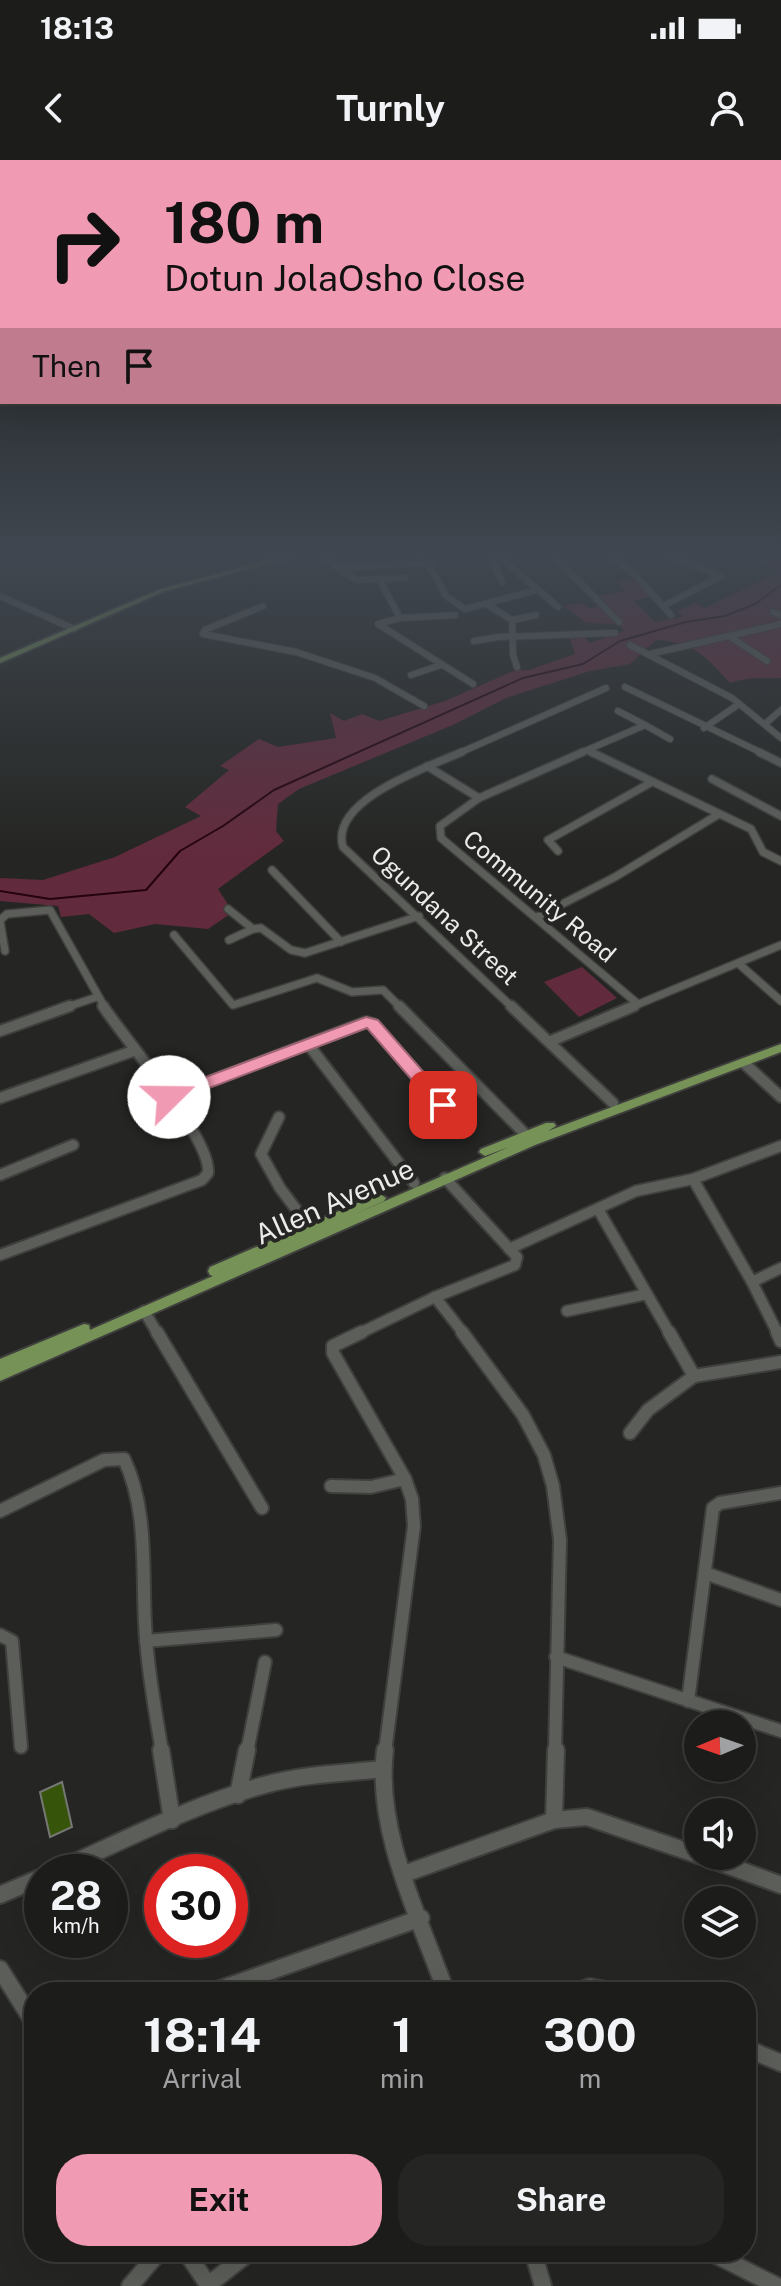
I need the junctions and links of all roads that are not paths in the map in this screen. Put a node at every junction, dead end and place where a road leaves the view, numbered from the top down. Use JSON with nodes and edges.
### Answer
{"nodes":[{"id":1,"x":303,"y":654,"type":"edge"},
{"id":2,"x":424,"y":654,"type":"edge"},
{"id":3,"x":515,"y":654,"type":"edge"},
{"id":4,"x":650,"y":654,"type":"edge"},
{"id":5,"x":757,"y":654,"type":"edge"},
{"id":6,"x":767,"y":661,"type":"dead end"},
{"id":7,"x":441,"y":665,"type":"junction"},
{"id":8,"x":517,"y":667,"type":"dead end"},
{"id":9,"x":411,"y":675,"type":"dead end"},
{"id":10,"x":473,"y":684,"type":"dead end"},
{"id":11,"x":625,"y":687,"type":"dead end"},
{"id":12,"x":606,"y":688,"type":"dead end"},
{"id":13,"x":739,"y":704,"type":"junction"},
{"id":14,"x":424,"y":706,"type":"dead end"},
{"id":15,"x":781,"y":710,"type":"edge"},
{"id":16,"x":618,"y":711,"type":"dead end"},
{"id":17,"x":765,"y":724,"type":"junction"},
{"id":18,"x":645,"y":725,"type":"junction"},
{"id":19,"x":704,"y":728,"type":"junction"},
{"id":20,"x":781,"y":738,"type":"edge"},
{"id":21,"x":670,"y":739,"type":"dead end"},
{"id":22,"x":588,"y":751,"type":"junction"},
{"id":23,"x":781,"y":763,"type":"edge"},
{"id":24,"x":427,"y":766,"type":"junction"},
{"id":25,"x":712,"y":779,"type":"dead end"},
{"id":26,"x":652,"y":782,"type":"junction"},
{"id":27,"x":479,"y":798,"type":"junction"},
{"id":28,"x":719,"y":814,"type":"junction"},
{"id":29,"x":781,"y":816,"type":"edge"},
{"id":30,"x":558,"y":851,"type":"dead end"},
{"id":31,"x":781,"y":861,"type":"edge"},
{"id":32,"x":272,"y":870,"type":"dead end"},
{"id":33,"x":228,"y":909,"type":"dead end"},
{"id":34,"x":419,"y":916,"type":"junction"},
{"id":35,"x":537,"y":917,"type":"junction"},
{"id":36,"x":0,"y":920,"type":"edge"},
{"id":37,"x":253,"y":929,"type":"junction"},
{"id":38,"x":174,"y":935,"type":"dead end"},
{"id":39,"x":229,"y":940,"type":"dead end"},
{"id":40,"x":341,"y":942,"type":"junction"},
{"id":41,"x":781,"y":945,"type":"edge"},
{"id":42,"x":5,"y":951,"type":"dead end"},
{"id":43,"x":739,"y":964,"type":"junction"},
{"id":44,"x":97,"y":997,"type":"junction"},
{"id":45,"x":781,"y":1001,"type":"edge"},
{"id":46,"x":638,"y":1004,"type":"junction"},
{"id":47,"x":0,"y":1031,"type":"edge"},
{"id":48,"x":781,"y":1039,"type":"edge"},
{"id":49,"x":551,"y":1041,"type":"junction"},
{"id":50,"x":308,"y":1044,"type":"junction"},
{"id":51,"x":781,"y":1048,"type":"edge"},
{"id":52,"x":133,"y":1051,"type":"junction"},
{"id":53,"x":744,"y":1063,"type":"junction"},
{"id":54,"x":169,"y":1097,"type":"junction"},
{"id":55,"x":781,"y":1097,"type":"edge"},
{"id":56,"x":0,"y":1098,"type":"edge"},
{"id":57,"x":613,"y":1103,"type":"junction"},
{"id":58,"x":443,"y":1105,"type":"dead end"},
{"id":59,"x":279,"y":1117,"type":"dead end"},
{"id":60,"x":526,"y":1135,"type":"junction"},
{"id":61,"x":73,"y":1145,"type":"dead end"},
{"id":62,"x":781,"y":1146,"type":"edge"},
{"id":63,"x":0,"y":1175,"type":"edge"},
{"id":64,"x":445,"y":1178,"type":"junction"},
{"id":65,"x":693,"y":1179,"type":"junction"},
{"id":66,"x":414,"y":1183,"type":"junction"},
{"id":67,"x":598,"y":1209,"type":"junction"},
{"id":68,"x":311,"y":1229,"type":"junction"},
{"id":69,"x":509,"y":1249,"type":"junction"},
{"id":70,"x":0,"y":1255,"type":"edge"},
{"id":71,"x":781,"y":1268,"type":"edge"},
{"id":72,"x":752,"y":1282,"type":"junction"},
{"id":73,"x":647,"y":1294,"type":"junction"},
{"id":74,"x":435,"y":1297,"type":"junction"},
{"id":75,"x":144,"y":1311,"type":"junction"},
{"id":76,"x":567,"y":1311,"type":"dead end"},
{"id":77,"x":781,"y":1341,"type":"edge"},
{"id":78,"x":781,"y":1362,"type":"edge"},
{"id":79,"x":0,"y":1365,"type":"edge"},
{"id":80,"x":0,"y":1375,"type":"edge"},
{"id":81,"x":694,"y":1376,"type":"junction"},
{"id":82,"x":630,"y":1433,"type":"dead end"},
{"id":83,"x":405,"y":1479,"type":"junction"},
{"id":84,"x":331,"y":1486,"type":"dead end"},
{"id":85,"x":781,"y":1493,"type":"edge"},
{"id":86,"x":262,"y":1508,"type":"dead end"},
{"id":87,"x":0,"y":1511,"type":"edge"},
{"id":88,"x":705,"y":1573,"type":"junction"},
{"id":89,"x":781,"y":1600,"type":"edge"},
{"id":90,"x":276,"y":1630,"type":"dead end"},
{"id":91,"x":0,"y":1635,"type":"edge"},
{"id":92,"x":146,"y":1641,"type":"junction"},
{"id":93,"x":556,"y":1657,"type":"junction"},
{"id":94,"x":265,"y":1662,"type":"dead end"},
{"id":95,"x":688,"y":1701,"type":"junction"},
{"id":96,"x":781,"y":1731,"type":"edge"},
{"id":97,"x":21,"y":1747,"type":"dead end"},
{"id":98,"x":383,"y":1769,"type":"junction"},
{"id":99,"x":238,"y":1795,"type":"junction"},
{"id":100,"x":172,"y":1820,"type":"junction"},
{"id":101,"x":554,"y":1820,"type":"junction"},
{"id":102,"x":684,"y":1849,"type":"edge"},
{"id":103,"x":94,"y":1854,"type":"edge"},
{"id":104,"x":740,"y":1870,"type":"edge"},
{"id":105,"x":404,"y":1874,"type":"junction"},
{"id":106,"x":24,"y":1885,"type":"edge"},
{"id":107,"x":781,"y":1885,"type":"edge"},
{"id":108,"x":0,"y":1895,"type":"edge"},
{"id":109,"x":421,"y":1918,"type":"junction"},
{"id":110,"x":0,"y":1969,"type":"edge"},
{"id":111,"x":240,"y":1982,"type":"edge"},
{"id":112,"x":443,"y":1982,"type":"edge"},
{"id":113,"x":24,"y":2007,"type":"edge"},
{"id":114,"x":756,"y":2052,"type":"edge"},
{"id":115,"x":781,"y":2063,"type":"edge"},
{"id":116,"x":150,"y":2262,"type":"edge"},
{"id":117,"x":193,"y":2262,"type":"edge"},
{"id":118,"x":237,"y":2262,"type":"edge"},
{"id":119,"x":540,"y":2262,"type":"edge"},
{"id":120,"x":729,"y":2262,"type":"edge"},
{"id":121,"x":208,"y":2285,"type":"edge"},
{"id":122,"x":774,"y":2285,"type":"edge"},
{"id":123,"x":130,"y":2286,"type":"edge"},
{"id":124,"x":543,"y":2286,"type":"edge"}],
"edges":[{"from":1,"to":14,"type":"street"},
{"from":2,"to":7,"type":"street"},
{"from":3,"to":8,"type":"street"},
{"from":4,"to":13,"type":"street"},
{"from":5,"to":6,"type":"street"},
{"from":7,"to":9,"type":"street"},
{"from":7,"to":10,"type":"street"},
{"from":11,"to":19,"type":"street"},
{"from":12,"to":24,"type":"street","name":"Ogundana Street"},
{"from":13,"to":17,"type":"street"},
{"from":13,"to":19,"type":"street"},
{"from":15,"to":17,"type":"street"},
{"from":16,"to":18,"type":"street"},
{"from":17,"to":20,"type":"street"},
{"from":18,"to":21,"type":"street"},
{"from":18,"to":22,"type":"street","name":"Community Road"},
{"from":19,"to":23,"type":"street"},
{"from":22,"to":26,"type":"street"},
{"from":22,"to":27,"type":"street","name":"Community Road"},
{"from":24,"to":27,"type":"street"},
{"from":24,"to":34,"type":"street","name":"Ogundana Street"},
{"from":25,"to":29,"type":"street"},
{"from":26,"to":28,"type":"street"},
{"from":26,"to":30,"type":"street"},
{"from":27,"to":35,"type":"street","name":"Community Road"},
{"from":28,"to":31,"type":"street"},
{"from":28,"to":35,"type":"street"},
{"from":32,"to":40,"type":"street"},
{"from":33,"to":37,"type":"street"},
{"from":34,"to":40,"type":"street"},
{"from":34,"to":49,"type":"street","name":"Ogundana Street"},
{"from":35,"to":46,"type":"street","name":"Community Road"},
{"from":36,"to":42,"type":"street"},
{"from":36,"to":44,"type":"street"},
{"from":37,"to":39,"type":"street"},
{"from":37,"to":40,"type":"street"},
{"from":38,"to":60,"type":"street"},
{"from":41,"to":43,"type":"street"},
{"from":43,"to":45,"type":"street"},
{"from":43,"to":46,"type":"street"},
{"from":44,"to":47,"type":"street"},
{"from":44,"to":52,"type":"street"},
{"from":46,"to":49,"type":"street"},
{"from":48,"to":57,"type":"main road","name":"Allen Avenue"},
{"from":49,"to":57,"type":"street","name":"Ogundana Street"},
{"from":50,"to":54,"type":"street"},
{"from":50,"to":58,"type":"street"},
{"from":50,"to":66,"type":"street"},
{"from":51,"to":53,"type":"main road","name":"Allen Avenue"},
{"from":52,"to":54,"type":"street"},
{"from":52,"to":56,"type":"street"},
{"from":53,"to":55,"type":"street"},
{"from":53,"to":64,"type":"main road","name":"Allen Avenue"},
{"from":54,"to":70,"type":"street"},
{"from":57,"to":60,"type":"main road","name":"Allen Avenue"},
{"from":59,"to":68,"type":"street"},
{"from":60,"to":66,"type":"main road","name":"Allen Avenue"},
{"from":61,"to":63,"type":"street"},
{"from":62,"to":65,"type":"street"},
{"from":64,"to":69,"type":"street"},
{"from":64,"to":75,"type":"main road","name":"Allen Avenue"},
{"from":65,"to":67,"type":"street"},
{"from":65,"to":72,"type":"street"},
{"from":66,"to":68,"type":"main road","name":"Allen Avenue"},
{"from":67,"to":69,"type":"street"},
{"from":67,"to":73,"type":"street"},
{"from":68,"to":79,"type":"main road","name":"Allen Avenue"},
{"from":69,"to":74,"type":"street"},
{"from":71,"to":72,"type":"street"},
{"from":72,"to":77,"type":"street"},
{"from":73,"to":76,"type":"street"},
{"from":73,"to":81,"type":"street"},
{"from":74,"to":83,"type":"street"},
{"from":74,"to":93,"type":"street"},
{"from":75,"to":80,"type":"main road","name":"Allen Avenue"},
{"from":75,"to":86,"type":"street"},
{"from":78,"to":81,"type":"street"},
{"from":81,"to":82,"type":"street"},
{"from":83,"to":84,"type":"street"},
{"from":83,"to":98,"type":"street"},
{"from":85,"to":88,"type":"street"},
{"from":87,"to":92,"type":"street"},
{"from":88,"to":89,"type":"street"},
{"from":88,"to":95,"type":"street"},
{"from":90,"to":92,"type":"street"},
{"from":91,"to":97,"type":"street"},
{"from":92,"to":100,"type":"street"},
{"from":93,"to":95,"type":"street"},
{"from":93,"to":101,"type":"street"},
{"from":94,"to":99,"type":"street"},
{"from":95,"to":96,"type":"street"},
{"from":98,"to":99,"type":"street"},
{"from":98,"to":105,"type":"street"},
{"from":99,"to":100,"type":"street"},
{"from":100,"to":103,"type":"street"},
{"from":101,"to":102,"type":"street"},
{"from":101,"to":105,"type":"street"},
{"from":104,"to":107,"type":"street"},
{"from":105,"to":109,"type":"street"},
{"from":106,"to":108,"type":"street"},
{"from":109,"to":111,"type":"street"},
{"from":109,"to":112,"type":"street"},
{"from":110,"to":113,"type":"street"},
{"from":114,"to":115,"type":"street"},
{"from":116,"to":123,"type":"street"},
{"from":117,"to":121,"type":"street"},
{"from":118,"to":121,"type":"street"},
{"from":119,"to":124,"type":"street"},
{"from":120,"to":122,"type":"street"}]}
